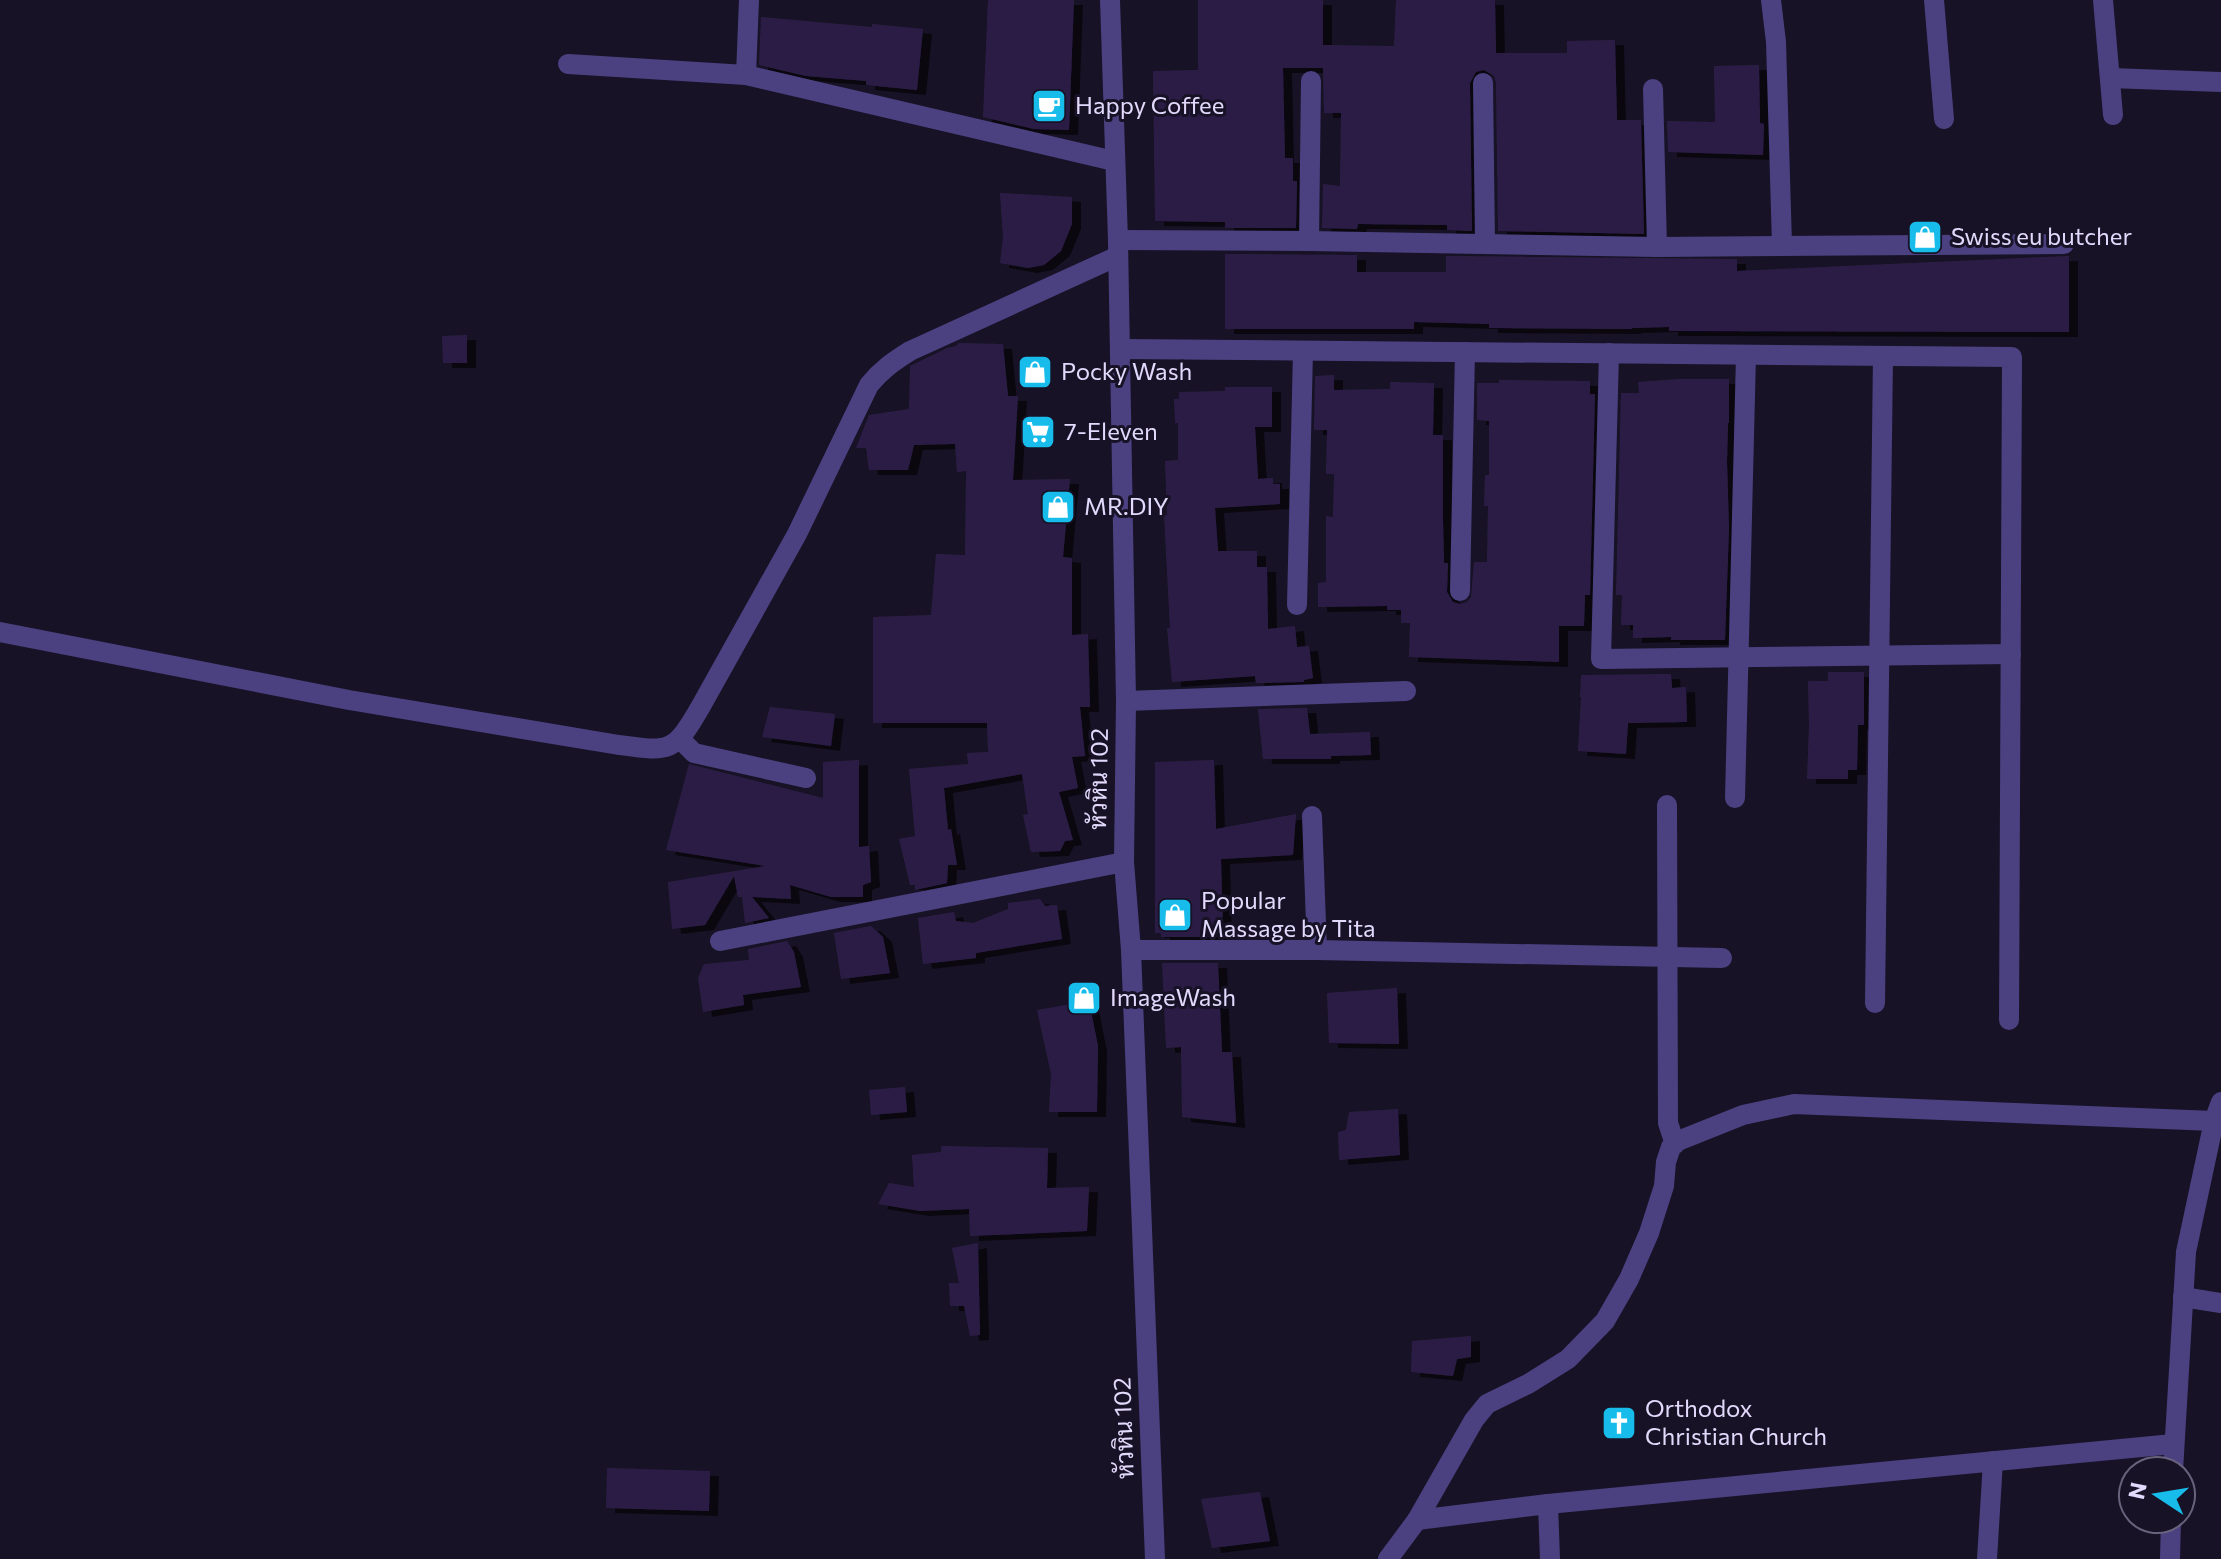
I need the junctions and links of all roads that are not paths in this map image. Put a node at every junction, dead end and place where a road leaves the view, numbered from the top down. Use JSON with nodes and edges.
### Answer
{"nodes":[{"id":1,"x":749,"y":0,"type":"edge"},
{"id":2,"x":1110,"y":0,"type":"edge"},
{"id":3,"x":1771,"y":0,"type":"edge"},
{"id":4,"x":1934,"y":0,"type":"edge"},
{"id":5,"x":2103,"y":0,"type":"edge"},
{"id":6,"x":568,"y":64,"type":"dead end"},
{"id":7,"x":746,"y":75,"type":"junction"},
{"id":8,"x":2110,"y":78,"type":"junction"},
{"id":9,"x":1311,"y":81,"type":"dead end"},
{"id":10,"x":2221,"y":82,"type":"edge"},
{"id":11,"x":1483,"y":83,"type":"dead end"},
{"id":12,"x":1653,"y":89,"type":"dead end"},
{"id":13,"x":2113,"y":115,"type":"dead end"},
{"id":14,"x":1944,"y":119,"type":"dead end"},
{"id":15,"x":1114,"y":161,"type":"junction"},
{"id":16,"x":1309,"y":241,"type":"junction"},
{"id":17,"x":1485,"y":244,"type":"junction"},
{"id":18,"x":2064,"y":244,"type":"dead end"},
{"id":19,"x":1782,"y":245,"type":"junction"},
{"id":20,"x":1657,"y":247,"type":"junction"},
{"id":21,"x":1118,"y":248,"type":"junction"},
{"id":22,"x":1120,"y":349,"type":"junction"},
{"id":23,"x":1303,"y":351,"type":"junction"},
{"id":24,"x":1465,"y":352,"type":"junction"},
{"id":25,"x":1609,"y":353,"type":"junction"},
{"id":26,"x":1746,"y":355,"type":"junction"},
{"id":27,"x":1883,"y":356,"type":"junction"},
{"id":28,"x":1460,"y":591,"type":"dead end"},
{"id":29,"x":1297,"y":605,"type":"dead end"},
{"id":30,"x":0,"y":632,"type":"edge"},
{"id":31,"x":2011,"y":654,"type":"junction"},
{"id":32,"x":1880,"y":656,"type":"junction"},
{"id":33,"x":1739,"y":657,"type":"junction"},
{"id":34,"x":1406,"y":691,"type":"dead end"},
{"id":35,"x":1126,"y":701,"type":"junction"},
{"id":36,"x":680,"y":739,"type":"junction"},
{"id":37,"x":806,"y":778,"type":"dead end"},
{"id":38,"x":1735,"y":798,"type":"dead end"},
{"id":39,"x":1667,"y":805,"type":"dead end"},
{"id":40,"x":1312,"y":816,"type":"dead end"},
{"id":41,"x":1124,"y":862,"type":"junction"},
{"id":42,"x":720,"y":941,"type":"dead end"},
{"id":43,"x":1131,"y":950,"type":"junction"},
{"id":44,"x":1317,"y":950,"type":"junction"},
{"id":45,"x":1666,"y":958,"type":"junction"},
{"id":46,"x":1722,"y":958,"type":"dead end"},
{"id":47,"x":1875,"y":1003,"type":"dead end"},
{"id":48,"x":2009,"y":1020,"type":"dead end"},
{"id":49,"x":2218,"y":1112,"type":"edge"},
{"id":50,"x":1675,"y":1144,"type":"junction"},
{"id":51,"x":2183,"y":1297,"type":"junction"},
{"id":52,"x":2221,"y":1303,"type":"edge"},
{"id":53,"x":2173,"y":1444,"type":"junction"},
{"id":54,"x":2173,"y":1455,"type":"edge"},
{"id":55,"x":1993,"y":1461,"type":"junction"},
{"id":56,"x":1548,"y":1504,"type":"junction"},
{"id":57,"x":1417,"y":1520,"type":"junction"},
{"id":58,"x":2171,"y":1535,"type":"edge"},
{"id":59,"x":1155,"y":1559,"type":"edge"},
{"id":60,"x":1388,"y":1559,"type":"edge"},
{"id":61,"x":1550,"y":1559,"type":"edge"},
{"id":62,"x":1987,"y":1559,"type":"edge"},
{"id":63,"x":2170,"y":1559,"type":"edge"}],
"edges":[{"from":1,"to":7,"type":"street"},
{"from":2,"to":15,"type":"street","name":"หัวหิน 102"},
{"from":3,"to":19,"type":"street"},
{"from":4,"to":14,"type":"street"},
{"from":5,"to":8,"type":"street"},
{"from":6,"to":7,"type":"street"},
{"from":7,"to":15,"type":"street"},
{"from":8,"to":10,"type":"street"},
{"from":8,"to":13,"type":"street"},
{"from":9,"to":16,"type":"street"},
{"from":11,"to":17,"type":"street"},
{"from":12,"to":20,"type":"street"},
{"from":15,"to":21,"type":"street","name":"หัวหิน 102"},
{"from":16,"to":17,"type":"street"},
{"from":16,"to":21,"type":"street"},
{"from":17,"to":20,"type":"street"},
{"from":18,"to":19,"type":"street"},
{"from":19,"to":20,"type":"street"},
{"from":21,"to":22,"type":"street","name":"หัวหิน 102"},
{"from":21,"to":36,"type":"street"},
{"from":22,"to":23,"type":"street"},
{"from":22,"to":35,"type":"street","name":"หัวหิน 102"},
{"from":23,"to":24,"type":"street"},
{"from":23,"to":29,"type":"street"},
{"from":24,"to":25,"type":"street"},
{"from":24,"to":28,"type":"street"},
{"from":25,"to":26,"type":"street"},
{"from":25,"to":33,"type":"street"},
{"from":26,"to":27,"type":"street"},
{"from":26,"to":33,"type":"street"},
{"from":27,"to":31,"type":"street"},
{"from":27,"to":32,"type":"street"},
{"from":30,"to":36,"type":"street"},
{"from":31,"to":32,"type":"street"},
{"from":31,"to":48,"type":"street"},
{"from":32,"to":33,"type":"street"},
{"from":32,"to":47,"type":"street"},
{"from":33,"to":38,"type":"street"},
{"from":34,"to":35,"type":"street"},
{"from":35,"to":41,"type":"street","name":"หัวหิน 102"},
{"from":36,"to":37,"type":"street"},
{"from":39,"to":45,"type":"street"},
{"from":40,"to":44,"type":"street"},
{"from":41,"to":42,"type":"street"},
{"from":41,"to":43,"type":"street","name":"หัวหิน 102"},
{"from":43,"to":44,"type":"street"},
{"from":43,"to":59,"type":"street","name":"หัวหิน 102"},
{"from":44,"to":45,"type":"street"},
{"from":45,"to":46,"type":"street"},
{"from":45,"to":50,"type":"street"},
{"from":49,"to":50,"type":"street"},
{"from":49,"to":51,"type":"street"},
{"from":50,"to":57,"type":"street"},
{"from":51,"to":52,"type":"street"},
{"from":51,"to":53,"type":"street"},
{"from":53,"to":54,"type":"street"},
{"from":53,"to":55,"type":"street"},
{"from":55,"to":56,"type":"street"},
{"from":55,"to":62,"type":"street"},
{"from":56,"to":57,"type":"street"},
{"from":56,"to":61,"type":"street"},
{"from":57,"to":60,"type":"street"},
{"from":58,"to":63,"type":"street"}]}
